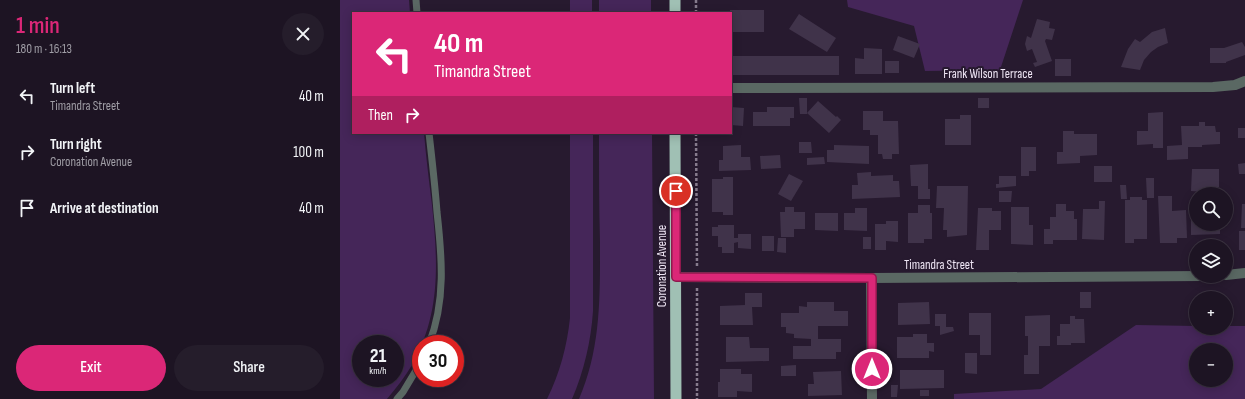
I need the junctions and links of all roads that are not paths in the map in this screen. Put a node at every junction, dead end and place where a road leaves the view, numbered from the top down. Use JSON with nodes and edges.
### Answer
{"nodes":[{"id":1,"x":416,"y":0,"type":"edge"},
{"id":2,"x":675,"y":0,"type":"edge"},
{"id":3,"x":417,"y":12,"type":"edge"},
{"id":4,"x":675,"y":12,"type":"edge"},
{"id":5,"x":1245,"y":81,"type":"edge"},
{"id":6,"x":732,"y":88,"type":"edge"},
{"id":7,"x":430,"y":134,"type":"edge"},
{"id":8,"x":675,"y":134,"type":"edge"},
{"id":9,"x":1245,"y":274,"type":"edge"},
{"id":10,"x":1233,"y":275,"type":"edge"},
{"id":11,"x":1189,"y":276,"type":"edge"},
{"id":12,"x":676,"y":277,"type":"junction"},
{"id":13,"x":872,"y":278,"type":"junction"},
{"id":14,"x":433,"y":335,"type":"edge"},
{"id":15,"x":412,"y":377,"type":"edge"},
{"id":16,"x":397,"y":399,"type":"edge"},
{"id":17,"x":676,"y":399,"type":"edge"},
{"id":18,"x":872,"y":399,"type":"edge"}],
"edges":[{"from":1,"to":3,"type":"lane"},
{"from":2,"to":4,"type":"highway"},
{"from":5,"to":6,"type":"street","name":"Frank Wilson Terrace"},
{"from":7,"to":14,"type":"lane"},
{"from":8,"to":12,"type":"highway","name":"Coronation Avenue"},
{"from":9,"to":10,"type":"street"},
{"from":11,"to":13,"type":"street","name":"Timandra Street"},
{"from":12,"to":13,"type":"street","name":"Timandra Street"},
{"from":12,"to":17,"type":"highway","name":"Coronation Avenue"},
{"from":13,"to":18,"type":"street"},
{"from":15,"to":16,"type":"lane"}]}
